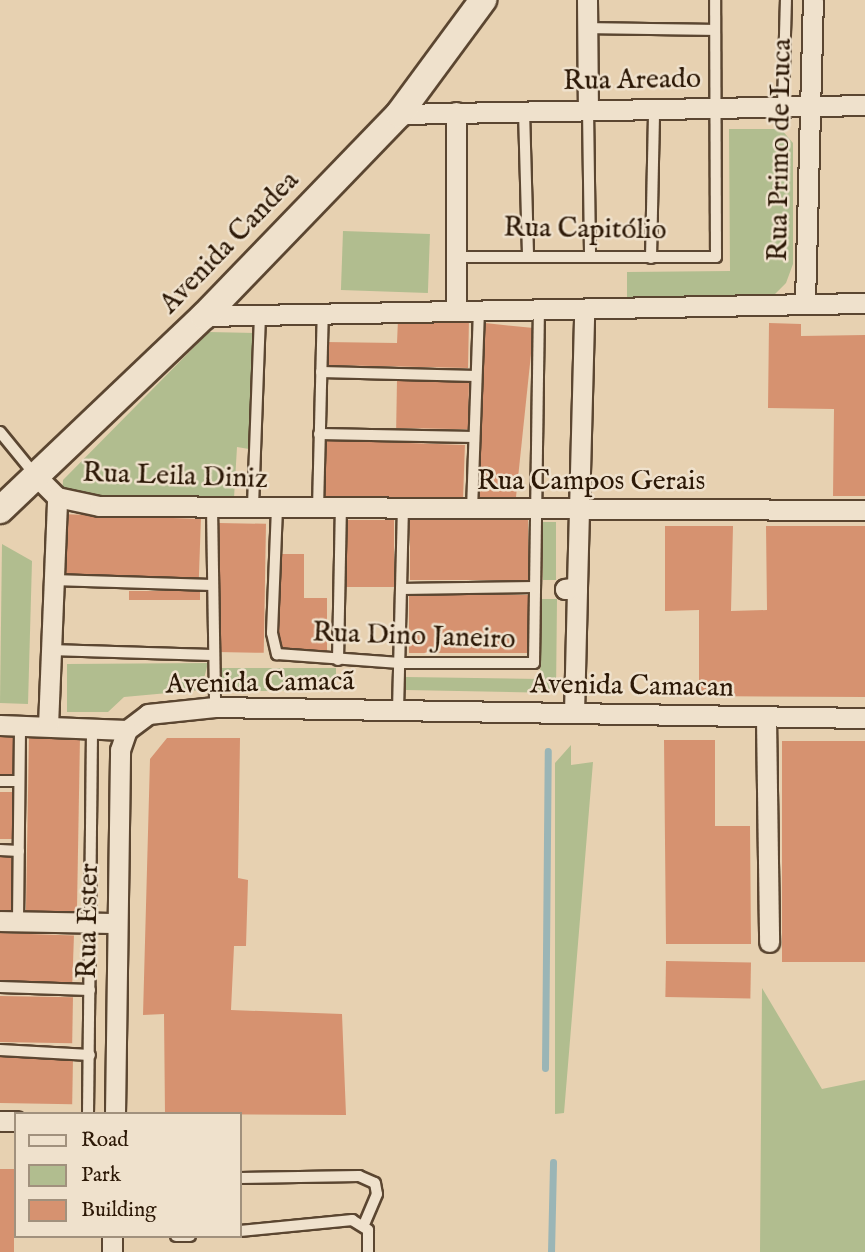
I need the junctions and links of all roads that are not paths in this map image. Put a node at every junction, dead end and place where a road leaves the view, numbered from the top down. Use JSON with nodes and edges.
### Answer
{"nodes":[{"id":1,"x":483,"y":0,"type":"edge"},
{"id":2,"x":587,"y":0,"type":"edge"},
{"id":3,"x":715,"y":0,"type":"edge"},
{"id":4,"x":786,"y":0,"type":"edge"},
{"id":5,"x":813,"y":0,"type":"edge"},
{"id":6,"x":587,"y":27,"type":"junction"},
{"id":7,"x":714,"y":30,"type":"junction"},
{"id":8,"x":809,"y":105,"type":"junction"},
{"id":9,"x":865,"y":105,"type":"edge"},
{"id":10,"x":783,"y":106,"type":"junction"},
{"id":11,"x":716,"y":107,"type":"junction"},
{"id":12,"x":588,"y":109,"type":"junction"},
{"id":13,"x":654,"y":109,"type":"junction"},
{"id":14,"x":524,"y":111,"type":"junction"},
{"id":15,"x":456,"y":112,"type":"junction"},
{"id":16,"x":399,"y":114,"type":"junction"},
{"id":17,"x":528,"y":256,"type":"junction"},
{"id":18,"x":459,"y":257,"type":"junction"},
{"id":19,"x":590,"y":257,"type":"junction"},
{"id":20,"x":651,"y":258,"type":"junction"},
{"id":21,"x":805,"y":302,"type":"junction"},
{"id":22,"x":865,"y":303,"type":"edge"},
{"id":23,"x":456,"y":309,"type":"junction"},
{"id":24,"x":479,"y":310,"type":"junction"},
{"id":25,"x":539,"y":310,"type":"junction"},
{"id":26,"x":584,"y":310,"type":"junction"},
{"id":27,"x":323,"y":311,"type":"junction"},
{"id":28,"x":260,"y":314,"type":"junction"},
{"id":29,"x":204,"y":316,"type":"junction"},
{"id":30,"x":321,"y":372,"type":"junction"},
{"id":31,"x":476,"y":376,"type":"junction"},
{"id":32,"x":0,"y":432,"type":"edge"},
{"id":33,"x":319,"y":434,"type":"junction"},
{"id":34,"x":474,"y":437,"type":"junction"},
{"id":35,"x":48,"y":488,"type":"junction"},
{"id":36,"x":253,"y":506,"type":"junction"},
{"id":37,"x":212,"y":507,"type":"junction"},
{"id":38,"x":277,"y":508,"type":"junction"},
{"id":39,"x":318,"y":509,"type":"junction"},
{"id":40,"x":0,"y":510,"type":"edge"},
{"id":41,"x":341,"y":510,"type":"junction"},
{"id":42,"x":472,"y":510,"type":"junction"},
{"id":43,"x":533,"y":510,"type":"junction"},
{"id":44,"x":580,"y":510,"type":"junction"},
{"id":45,"x":865,"y":510,"type":"edge"},
{"id":46,"x":403,"y":511,"type":"junction"},
{"id":47,"x":53,"y":580,"type":"junction"},
{"id":48,"x":212,"y":585,"type":"junction"},
{"id":49,"x":534,"y":587,"type":"junction"},
{"id":50,"x":401,"y":589,"type":"junction"},
{"id":51,"x":50,"y":650,"type":"junction"},
{"id":52,"x":212,"y":654,"type":"junction"},
{"id":53,"x":338,"y":660,"type":"junction"},
{"id":54,"x":400,"y":663,"type":"junction"},
{"id":55,"x":215,"y":707,"type":"junction"},
{"id":56,"x":398,"y":712,"type":"junction"},
{"id":57,"x":574,"y":713,"type":"junction"},
{"id":58,"x":766,"y":718,"type":"junction"},
{"id":59,"x":865,"y":718,"type":"edge"},
{"id":60,"x":0,"y":725,"type":"edge"},
{"id":61,"x":20,"y":725,"type":"junction"},
{"id":62,"x":48,"y":726,"type":"junction"},
{"id":63,"x":127,"y":730,"type":"junction"},
{"id":64,"x":92,"y":732,"type":"junction"},
{"id":65,"x":0,"y":781,"type":"edge"},
{"id":66,"x":19,"y":781,"type":"junction"},
{"id":67,"x":0,"y":850,"type":"edge"},
{"id":68,"x":19,"y":851,"type":"junction"},
{"id":69,"x":9,"y":921,"type":"edge"},
{"id":70,"x":88,"y":921,"type":"junction"},
{"id":71,"x":117,"y":923,"type":"junction"},
{"id":72,"x":769,"y":942,"type":"dead end"},
{"id":73,"x":0,"y":987,"type":"edge"},
{"id":74,"x":90,"y":990,"type":"junction"},
{"id":75,"x":0,"y":1050,"type":"edge"},
{"id":76,"x":90,"y":1055,"type":"junction"},
{"id":77,"x":88,"y":1112,"type":"edge"},
{"id":78,"x":115,"y":1112,"type":"edge"},
{"id":79,"x":242,"y":1178,"type":"edge"},
{"id":80,"x":364,"y":1224,"type":"junction"},
{"id":81,"x":242,"y":1231,"type":"edge"},
{"id":82,"x":368,"y":1252,"type":"edge"}],
"edges":[{"from":1,"to":16,"type":"main road","name":"Avenida Candea"},
{"from":2,"to":6,"type":"street"},
{"from":3,"to":7,"type":"lane"},
{"from":4,"to":10,"type":"lane"},
{"from":5,"to":8,"type":"street","name":"Rua Primo de Luca"},
{"from":6,"to":7,"type":"lane"},
{"from":6,"to":12,"type":"street"},
{"from":7,"to":11,"type":"lane"},
{"from":8,"to":9,"type":"street","name":"Rua Areado"},
{"from":8,"to":10,"type":"street","name":"Rua Areado"},
{"from":8,"to":21,"type":"street","name":"Rua Primo de Luca"},
{"from":10,"to":11,"type":"street","name":"Rua Areado"},
{"from":11,"to":13,"type":"street","name":"Rua Areado"},
{"from":11,"to":20,"type":"lane","name":"Rua Capitólio"},
{"from":12,"to":13,"type":"street","name":"Rua Areado"},
{"from":12,"to":14,"type":"street","name":"Rua Areado"},
{"from":12,"to":19,"type":"lane"},
{"from":13,"to":20,"type":"lane"},
{"from":14,"to":15,"type":"street","name":"Rua Areado"},
{"from":14,"to":17,"type":"lane"},
{"from":15,"to":16,"type":"street","name":"Rua Areado"},
{"from":15,"to":18,"type":"street"},
{"from":16,"to":29,"type":"main road","name":"Avenida Candea"},
{"from":17,"to":18,"type":"lane","name":"Rua Capitólio"},
{"from":17,"to":19,"type":"lane","name":"Rua Capitólio"},
{"from":18,"to":23,"type":"street"},
{"from":19,"to":20,"type":"lane","name":"Rua Capitólio"},
{"from":21,"to":22,"type":"street"},
{"from":21,"to":26,"type":"street"},
{"from":23,"to":24,"type":"street"},
{"from":23,"to":27,"type":"street"},
{"from":24,"to":25,"type":"street"},
{"from":24,"to":31,"type":"lane"},
{"from":25,"to":26,"type":"street"},
{"from":25,"to":43,"type":"lane"},
{"from":26,"to":44,"type":"street"},
{"from":27,"to":28,"type":"street"},
{"from":27,"to":30,"type":"lane"},
{"from":28,"to":29,"type":"street"},
{"from":28,"to":36,"type":"lane"},
{"from":29,"to":35,"type":"main road","name":"Avenida Candea"},
{"from":30,"to":31,"type":"lane"},
{"from":30,"to":33,"type":"lane"},
{"from":31,"to":34,"type":"lane"},
{"from":32,"to":35,"type":"lane"},
{"from":33,"to":34,"type":"lane"},
{"from":33,"to":39,"type":"lane"},
{"from":34,"to":42,"type":"lane"},
{"from":35,"to":37,"type":"street","name":"Rua Leila Diniz"},
{"from":35,"to":40,"type":"main road","name":"Avenida Candea"},
{"from":35,"to":47,"type":"street"},
{"from":36,"to":37,"type":"street","name":"Rua Leila Diniz"},
{"from":36,"to":38,"type":"street","name":"Rua Leila Diniz"},
{"from":37,"to":48,"type":"lane"},
{"from":38,"to":39,"type":"street","name":"Rua Leila Diniz"},
{"from":38,"to":53,"type":"lane","name":"Rua Dino Janeiro"},
{"from":39,"to":41,"type":"street","name":"Rua Campos Gerais"},
{"from":41,"to":46,"type":"street","name":"Rua Campos Gerais"},
{"from":41,"to":53,"type":"lane"},
{"from":42,"to":43,"type":"street","name":"Rua Campos Gerais"},
{"from":42,"to":46,"type":"street","name":"Rua Campos Gerais"},
{"from":43,"to":44,"type":"street","name":"Rua Campos Gerais"},
{"from":43,"to":49,"type":"lane"},
{"from":44,"to":45,"type":"street","name":"Rua Campos Gerais"},
{"from":44,"to":57,"type":"street"},
{"from":46,"to":50,"type":"lane"},
{"from":47,"to":48,"type":"lane"},
{"from":47,"to":51,"type":"street"},
{"from":48,"to":52,"type":"lane"},
{"from":49,"to":50,"type":"lane"},
{"from":49,"to":54,"type":"lane","name":"Rua Dino Janeiro"},
{"from":50,"to":54,"type":"lane"},
{"from":51,"to":52,"type":"lane"},
{"from":51,"to":62,"type":"street"},
{"from":52,"to":55,"type":"lane"},
{"from":53,"to":54,"type":"lane","name":"Rua Dino Janeiro"},
{"from":54,"to":56,"type":"lane"},
{"from":55,"to":56,"type":"street","name":"Avenida Camacã"},
{"from":55,"to":63,"type":"street","name":"Avenida Camacã"},
{"from":56,"to":57,"type":"street","name":"Avenida Camacan"},
{"from":57,"to":58,"type":"street","name":"Avenida Camacan"},
{"from":58,"to":59,"type":"street","name":"Avenida Camacan"},
{"from":58,"to":72,"type":"street"},
{"from":60,"to":61,"type":"street"},
{"from":61,"to":62,"type":"street"},
{"from":61,"to":66,"type":"lane"},
{"from":62,"to":64,"type":"street"},
{"from":63,"to":64,"type":"street"},
{"from":63,"to":71,"type":"street","name":"Rua Ester"},
{"from":64,"to":70,"type":"lane"},
{"from":65,"to":66,"type":"lane"},
{"from":66,"to":68,"type":"lane"},
{"from":67,"to":68,"type":"lane"},
{"from":68,"to":69,"type":"lane"},
{"from":69,"to":70,"type":"street"},
{"from":70,"to":71,"type":"street"},
{"from":70,"to":74,"type":"lane"},
{"from":71,"to":78,"type":"street","name":"Rua Ester"},
{"from":73,"to":74,"type":"lane"},
{"from":74,"to":76,"type":"lane"},
{"from":75,"to":76,"type":"lane"},
{"from":76,"to":77,"type":"lane"},
{"from":79,"to":80,"type":"lane"},
{"from":80,"to":81,"type":"lane"},
{"from":80,"to":82,"type":"lane"}]}
